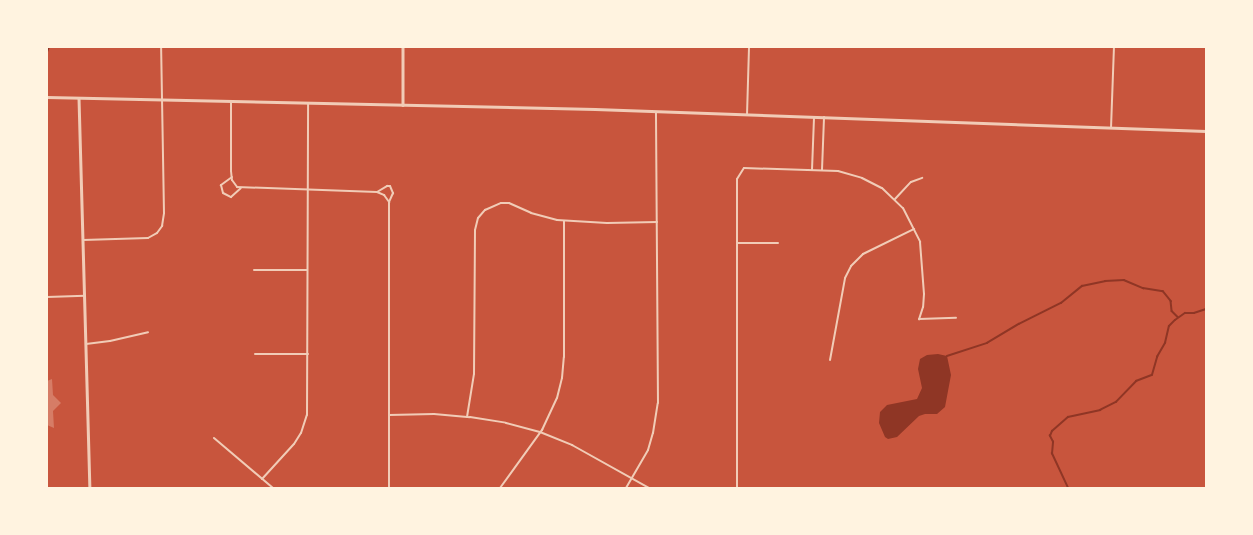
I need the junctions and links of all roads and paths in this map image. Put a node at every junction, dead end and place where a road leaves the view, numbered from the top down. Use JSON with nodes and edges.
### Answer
{"nodes":[{"id":1,"x":161,"y":47,"type":"edge"},
{"id":2,"x":403,"y":47,"type":"edge"},
{"id":3,"x":749,"y":47,"type":"edge"},
{"id":4,"x":1114,"y":47,"type":"edge"},
{"id":5,"x":47,"y":97,"type":"edge"},
{"id":6,"x":79,"y":98,"type":"junction"},
{"id":7,"x":162,"y":99,"type":"junction"},
{"id":8,"x":231,"y":101,"type":"junction"},
{"id":9,"x":308,"y":103,"type":"junction"},
{"id":10,"x":403,"y":105,"type":"junction"},
{"id":11,"x":656,"y":112,"type":"junction"},
{"id":12,"x":747,"y":114,"type":"junction"},
{"id":13,"x":814,"y":116,"type":"junction"},
{"id":14,"x":824,"y":116,"type":"junction"},
{"id":15,"x":1111,"y":128,"type":"junction"},
{"id":16,"x":1206,"y":131,"type":"edge"},
{"id":17,"x":812,"y":170,"type":"junction"},
{"id":18,"x":822,"y":170,"type":"junction"},
{"id":19,"x":232,"y":177,"type":"junction"},
{"id":20,"x":922,"y":178,"type":"dead end"},
{"id":21,"x":241,"y":188,"type":"junction"},
{"id":22,"x":308,"y":190,"type":"junction"},
{"id":23,"x":377,"y":192,"type":"junction"},
{"id":24,"x":895,"y":199,"type":"junction"},
{"id":25,"x":389,"y":202,"type":"junction"},
{"id":26,"x":564,"y":221,"type":"junction"},
{"id":27,"x":657,"y":222,"type":"junction"},
{"id":28,"x":914,"y":229,"type":"junction"},
{"id":29,"x":83,"y":240,"type":"junction"},
{"id":30,"x":737,"y":243,"type":"junction"},
{"id":31,"x":778,"y":243,"type":"dead end"},
{"id":32,"x":254,"y":270,"type":"dead end"},
{"id":33,"x":307,"y":270,"type":"junction"},
{"id":34,"x":84,"y":296,"type":"junction"},
{"id":35,"x":47,"y":297,"type":"edge"},
{"id":36,"x":956,"y":318,"type":"dead end"},
{"id":37,"x":148,"y":332,"type":"dead end"},
{"id":38,"x":86,"y":344,"type":"junction"},
{"id":39,"x":255,"y":354,"type":"dead end"},
{"id":40,"x":308,"y":354,"type":"junction"},
{"id":41,"x":830,"y":360,"type":"dead end"},
{"id":42,"x":389,"y":415,"type":"junction"},
{"id":43,"x":467,"y":416,"type":"junction"},
{"id":44,"x":540,"y":432,"type":"junction"},
{"id":45,"x":214,"y":438,"type":"dead end"},
{"id":46,"x":262,"y":479,"type":"junction"},
{"id":47,"x":632,"y":480,"type":"junction"},
{"id":48,"x":90,"y":488,"type":"edge"},
{"id":49,"x":273,"y":488,"type":"edge"},
{"id":50,"x":389,"y":488,"type":"edge"},
{"id":51,"x":500,"y":488,"type":"edge"},
{"id":52,"x":626,"y":488,"type":"edge"},
{"id":53,"x":649,"y":488,"type":"edge"},
{"id":54,"x":737,"y":488,"type":"edge"}],
"edges":[{"from":1,"to":7,"type":"street"},
{"from":2,"to":10,"type":"street"},
{"from":3,"to":12,"type":"street"},
{"from":4,"to":15,"type":"street"},
{"from":5,"to":6,"type":"street"},
{"from":6,"to":7,"type":"street"},
{"from":6,"to":29,"type":"street"},
{"from":7,"to":8,"type":"street"},
{"from":7,"to":29,"type":"street"},
{"from":8,"to":9,"type":"street"},
{"from":8,"to":19,"type":"street"},
{"from":9,"to":10,"type":"street"},
{"from":9,"to":22,"type":"street"},
{"from":10,"to":11,"type":"street"},
{"from":11,"to":12,"type":"street"},
{"from":11,"to":27,"type":"street"},
{"from":12,"to":13,"type":"street"},
{"from":13,"to":14,"type":"street"},
{"from":13,"to":17,"type":"street"},
{"from":14,"to":15,"type":"street"},
{"from":14,"to":18,"type":"street"},
{"from":15,"to":16,"type":"street"},
{"from":17,"to":18,"type":"street"},
{"from":17,"to":30,"type":"street"},
{"from":18,"to":24,"type":"street"},
{"from":19,"to":21,"type":"street"},
{"from":19,"to":21,"type":"street"},
{"from":20,"to":24,"type":"street"},
{"from":21,"to":22,"type":"street"},
{"from":22,"to":23,"type":"street"},
{"from":22,"to":33,"type":"street"},
{"from":23,"to":25,"type":"street"},
{"from":23,"to":25,"type":"street"},
{"from":24,"to":28,"type":"street"},
{"from":25,"to":42,"type":"street"},
{"from":26,"to":27,"type":"street"},
{"from":26,"to":43,"type":"street"},
{"from":26,"to":44,"type":"street"},
{"from":27,"to":47,"type":"street"},
{"from":28,"to":36,"type":"street"},
{"from":28,"to":41,"type":"street"},
{"from":29,"to":34,"type":"street"},
{"from":30,"to":31,"type":"street"},
{"from":30,"to":54,"type":"street"},
{"from":32,"to":33,"type":"street"},
{"from":33,"to":40,"type":"street"},
{"from":34,"to":35,"type":"street"},
{"from":34,"to":38,"type":"street"},
{"from":37,"to":38,"type":"street"},
{"from":38,"to":48,"type":"street"},
{"from":39,"to":40,"type":"street"},
{"from":40,"to":46,"type":"street"},
{"from":42,"to":43,"type":"street"},
{"from":42,"to":50,"type":"street"},
{"from":43,"to":44,"type":"street"},
{"from":44,"to":47,"type":"street"},
{"from":44,"to":51,"type":"street"},
{"from":45,"to":46,"type":"street"},
{"from":46,"to":49,"type":"street"},
{"from":47,"to":52,"type":"street"},
{"from":47,"to":53,"type":"street"}]}
